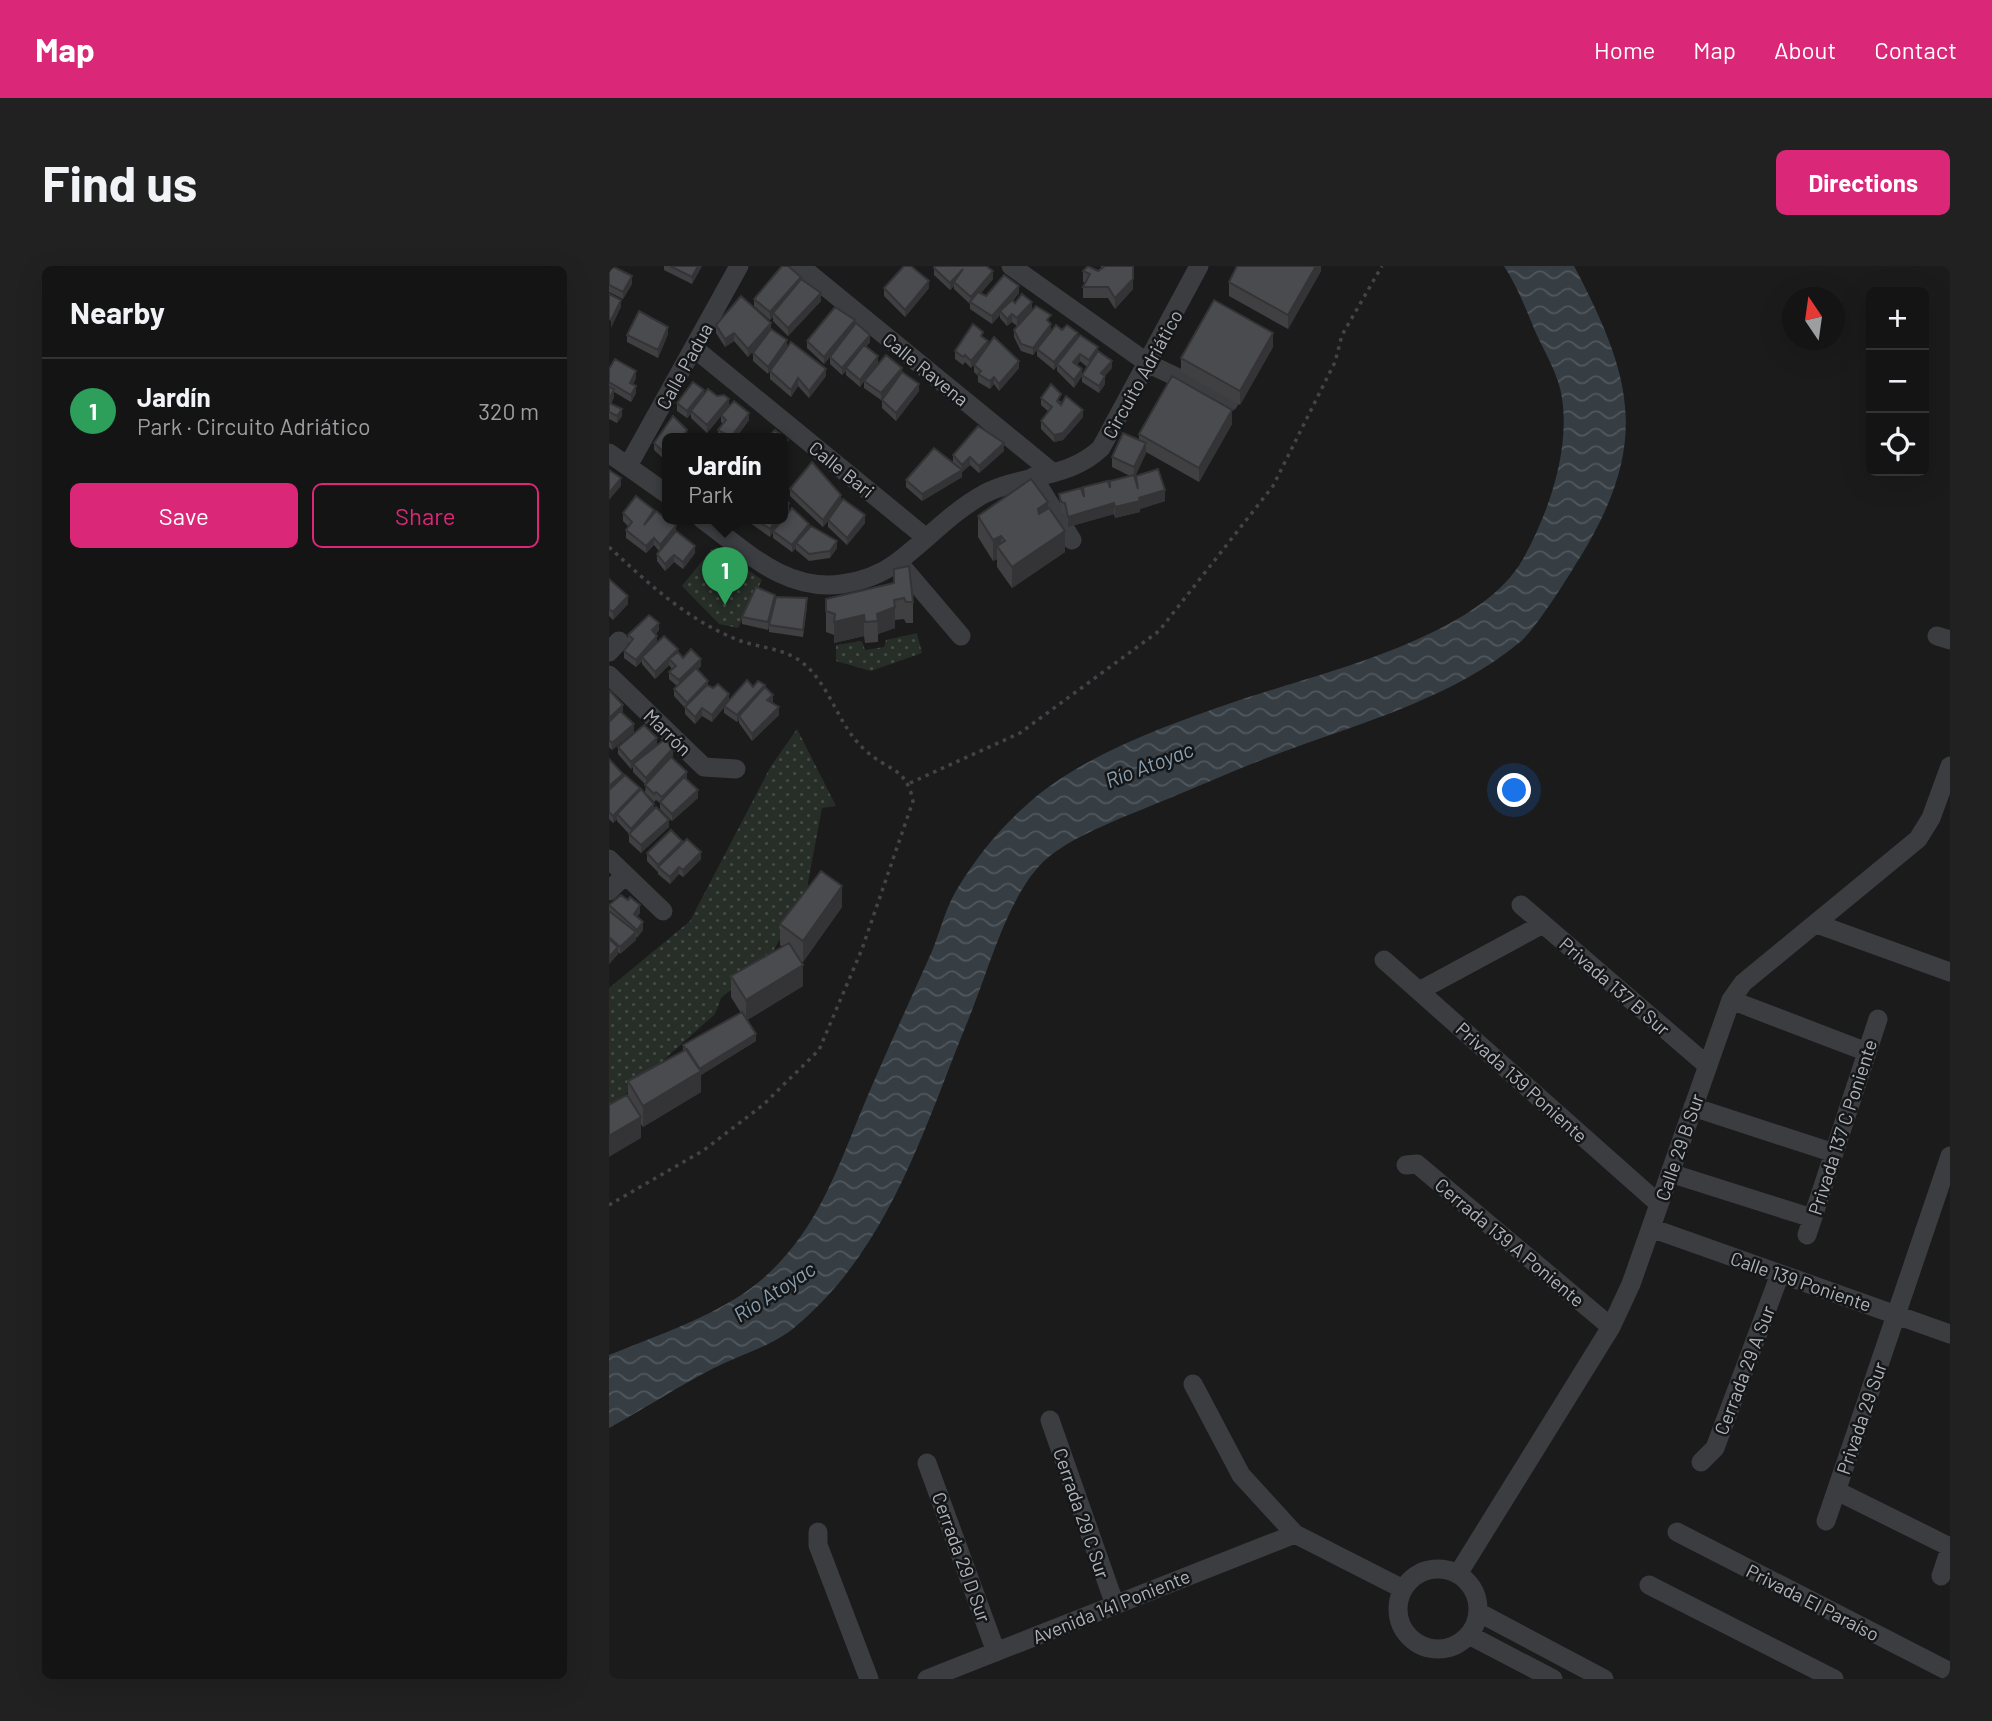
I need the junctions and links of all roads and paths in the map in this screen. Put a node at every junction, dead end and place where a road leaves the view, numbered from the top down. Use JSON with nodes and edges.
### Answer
{"nodes":[{"id":1,"x":739,"y":266,"type":"edge"},
{"id":2,"x":800,"y":266,"type":"edge"},
{"id":3,"x":1011,"y":266,"type":"edge"},
{"id":4,"x":1199,"y":266,"type":"edge"},
{"id":5,"x":1382,"y":266,"type":"edge"},
{"id":6,"x":694,"y":348,"type":"junction"},
{"id":7,"x":1149,"y":364,"type":"junction"},
{"id":8,"x":1229,"y":402,"type":"edge"},
{"id":9,"x":609,"y":453,"type":"edge"},
{"id":10,"x":628,"y":466,"type":"junction"},
{"id":11,"x":1042,"y":475,"type":"junction"},
{"id":12,"x":662,"y":490,"type":"edge"},
{"id":13,"x":709,"y":524,"type":"edge"},
{"id":14,"x":925,"y":537,"type":"junction"},
{"id":15,"x":1072,"y":540,"type":"dead end"},
{"id":16,"x":609,"y":547,"type":"edge"},
{"id":17,"x":898,"y":562,"type":"junction"},
{"id":18,"x":961,"y":636,"type":"dead end"},
{"id":19,"x":609,"y":675,"type":"edge"},
{"id":20,"x":1950,"y":766,"type":"edge"},
{"id":21,"x":736,"y":769,"type":"dead end"},
{"id":22,"x":910,"y":783,"type":"junction"},
{"id":23,"x":609,"y":859,"type":"edge"},
{"id":24,"x":625,"y":874,"type":"junction"},
{"id":25,"x":609,"y":891,"type":"edge"},
{"id":26,"x":1521,"y":905,"type":"dead end"},
{"id":27,"x":663,"y":911,"type":"dead end"},
{"id":28,"x":1543,"y":923,"type":"junction"},
{"id":29,"x":1817,"y":924,"type":"junction"},
{"id":30,"x":1384,"y":960,"type":"dead end"},
{"id":31,"x":1950,"y":972,"type":"edge"},
{"id":32,"x":1419,"y":991,"type":"junction"},
{"id":33,"x":1731,"y":1000,"type":"junction"},
{"id":34,"x":1878,"y":1019,"type":"dead end"},
{"id":35,"x":1867,"y":1052,"type":"junction"},
{"id":36,"x":1708,"y":1066,"type":"junction"},
{"id":37,"x":1693,"y":1107,"type":"junction"},
{"id":38,"x":1834,"y":1153,"type":"junction"},
{"id":39,"x":1950,"y":1156,"type":"edge"},
{"id":40,"x":1406,"y":1165,"type":"dead end"},
{"id":41,"x":1670,"y":1173,"type":"junction"},
{"id":42,"x":1659,"y":1204,"type":"junction"},
{"id":43,"x":609,"y":1205,"type":"edge"},
{"id":44,"x":1651,"y":1228,"type":"junction"},
{"id":45,"x":1780,"y":1274,"type":"junction"},
{"id":46,"x":1897,"y":1315,"type":"junction"},
{"id":47,"x":1611,"y":1327,"type":"junction"},
{"id":48,"x":1950,"y":1334,"type":"edge"},
{"id":49,"x":1193,"y":1384,"type":"dead end"},
{"id":50,"x":1050,"y":1420,"type":"dead end"},
{"id":51,"x":1701,"y":1462,"type":"dead end"},
{"id":52,"x":927,"y":1463,"type":"dead end"},
{"id":53,"x":1837,"y":1491,"type":"junction"},
{"id":54,"x":1826,"y":1521,"type":"dead end"},
{"id":55,"x":818,"y":1532,"type":"dead end"},
{"id":56,"x":1677,"y":1532,"type":"dead end"},
{"id":57,"x":1294,"y":1534,"type":"junction"},
{"id":58,"x":1950,"y":1548,"type":"edge"},
{"id":59,"x":1458,"y":1574,"type":"junction"},
{"id":60,"x":1941,"y":1576,"type":"dead end"},
{"id":61,"x":1649,"y":1584,"type":"dead end"},
{"id":62,"x":1403,"y":1588,"type":"junction"},
{"id":63,"x":1115,"y":1605,"type":"junction"},
{"id":64,"x":1478,"y":1612,"type":"junction"},
{"id":65,"x":1469,"y":1634,"type":"junction"},
{"id":66,"x":996,"y":1652,"type":"junction"},
{"id":67,"x":1950,"y":1672,"type":"edge"},
{"id":68,"x":869,"y":1679,"type":"edge"},
{"id":69,"x":927,"y":1679,"type":"edge"},
{"id":70,"x":1553,"y":1679,"type":"edge"},
{"id":71,"x":1604,"y":1679,"type":"edge"},
{"id":72,"x":1834,"y":1679,"type":"edge"}],
"edges":[{"from":1,"to":6,"type":"street","name":"Calle Padua"},
{"from":2,"to":11,"type":"street","name":"Calle Ravena"},
{"from":3,"to":7,"type":"street"},
{"from":4,"to":7,"type":"street","name":"Circuito Adriático"},
{"from":5,"to":22,"type":"path"},
{"from":6,"to":10,"type":"street","name":"Calle Padua"},
{"from":6,"to":14,"type":"street","name":"Calle Bari"},
{"from":7,"to":8,"type":"street"},
{"from":7,"to":11,"type":"street","name":"Circuito Adriático"},
{"from":9,"to":10,"type":"street"},
{"from":10,"to":12,"type":"street"},
{"from":11,"to":14,"type":"street","name":"Circuito Adriático"},
{"from":11,"to":15,"type":"street","name":"Calle Ravena"},
{"from":13,"to":17,"type":"street","name":"Circuito Adriático"},
{"from":14,"to":17,"type":"street","name":"Circuito Adriático"},
{"from":16,"to":22,"type":"path"},
{"from":17,"to":18,"type":"street"},
{"from":19,"to":21,"type":"street","name":"Marrón"},
{"from":20,"to":29,"type":"street","name":"Calle 29 B Sur"},
{"from":22,"to":43,"type":"path"},
{"from":23,"to":24,"type":"street"},
{"from":24,"to":25,"type":"street"},
{"from":24,"to":27,"type":"street"},
{"from":26,"to":28,"type":"street","name":"Privada 137 B Sur"},
{"from":28,"to":32,"type":"street"},
{"from":28,"to":36,"type":"street","name":"Privada 137 B Sur"},
{"from":29,"to":31,"type":"street"},
{"from":29,"to":33,"type":"street","name":"Calle 29 B Sur"},
{"from":30,"to":32,"type":"street","name":"Privada 139 Poniente"},
{"from":32,"to":42,"type":"street","name":"Privada 139 Poniente"},
{"from":33,"to":35,"type":"street"},
{"from":33,"to":36,"type":"street","name":"Calle 29 B Sur"},
{"from":34,"to":35,"type":"street","name":"Privada 137 C Poniente"},
{"from":35,"to":38,"type":"street","name":"Privada 137 C Poniente"},
{"from":36,"to":37,"type":"street","name":"Calle 29 B Sur"},
{"from":37,"to":38,"type":"street"},
{"from":37,"to":41,"type":"street","name":"Calle 29 B Sur"},
{"from":38,"to":41,"type":"street","name":"Privada 137 C Poniente"},
{"from":39,"to":46,"type":"street","name":"Privada 29 Sur"},
{"from":40,"to":47,"type":"street","name":"Cerrada 139 A Poniente"},
{"from":41,"to":42,"type":"street","name":"Calle 29 B Sur"},
{"from":42,"to":44,"type":"street","name":"Calle 29 B Sur"},
{"from":44,"to":45,"type":"street","name":"Calle 139 Poniente"},
{"from":44,"to":47,"type":"street","name":"Calle 29 B Sur"},
{"from":45,"to":46,"type":"street","name":"Calle 139 Poniente"},
{"from":45,"to":51,"type":"street","name":"Cerrada 29 A Sur"},
{"from":46,"to":48,"type":"street","name":"Calle 139 Poniente"},
{"from":46,"to":53,"type":"street","name":"Privada 29 Sur"},
{"from":47,"to":59,"type":"street","name":"Calle 29 B Sur"},
{"from":49,"to":57,"type":"street"},
{"from":50,"to":63,"type":"street","name":"Cerrada 29 C Sur"},
{"from":52,"to":66,"type":"street","name":"Cerrada 29 D Sur"},
{"from":53,"to":54,"type":"street","name":"Privada 29 Sur"},
{"from":53,"to":58,"type":"street"},
{"from":55,"to":68,"type":"street"},
{"from":56,"to":67,"type":"street","name":"Privada El Paraíso"},
{"from":57,"to":62,"type":"street"},
{"from":57,"to":63,"type":"street","name":"Avenida 141 Poniente"},
{"from":58,"to":60,"type":"street"},
{"from":59,"to":62,"type":"street"},
{"from":59,"to":64,"type":"street"},
{"from":61,"to":72,"type":"street"},
{"from":62,"to":65,"type":"street"},
{"from":63,"to":66,"type":"street","name":"Avenida 141 Poniente"},
{"from":64,"to":65,"type":"street"},
{"from":64,"to":71,"type":"street"},
{"from":65,"to":70,"type":"street"},
{"from":66,"to":69,"type":"street","name":"Avenida 141 Poniente"}]}
